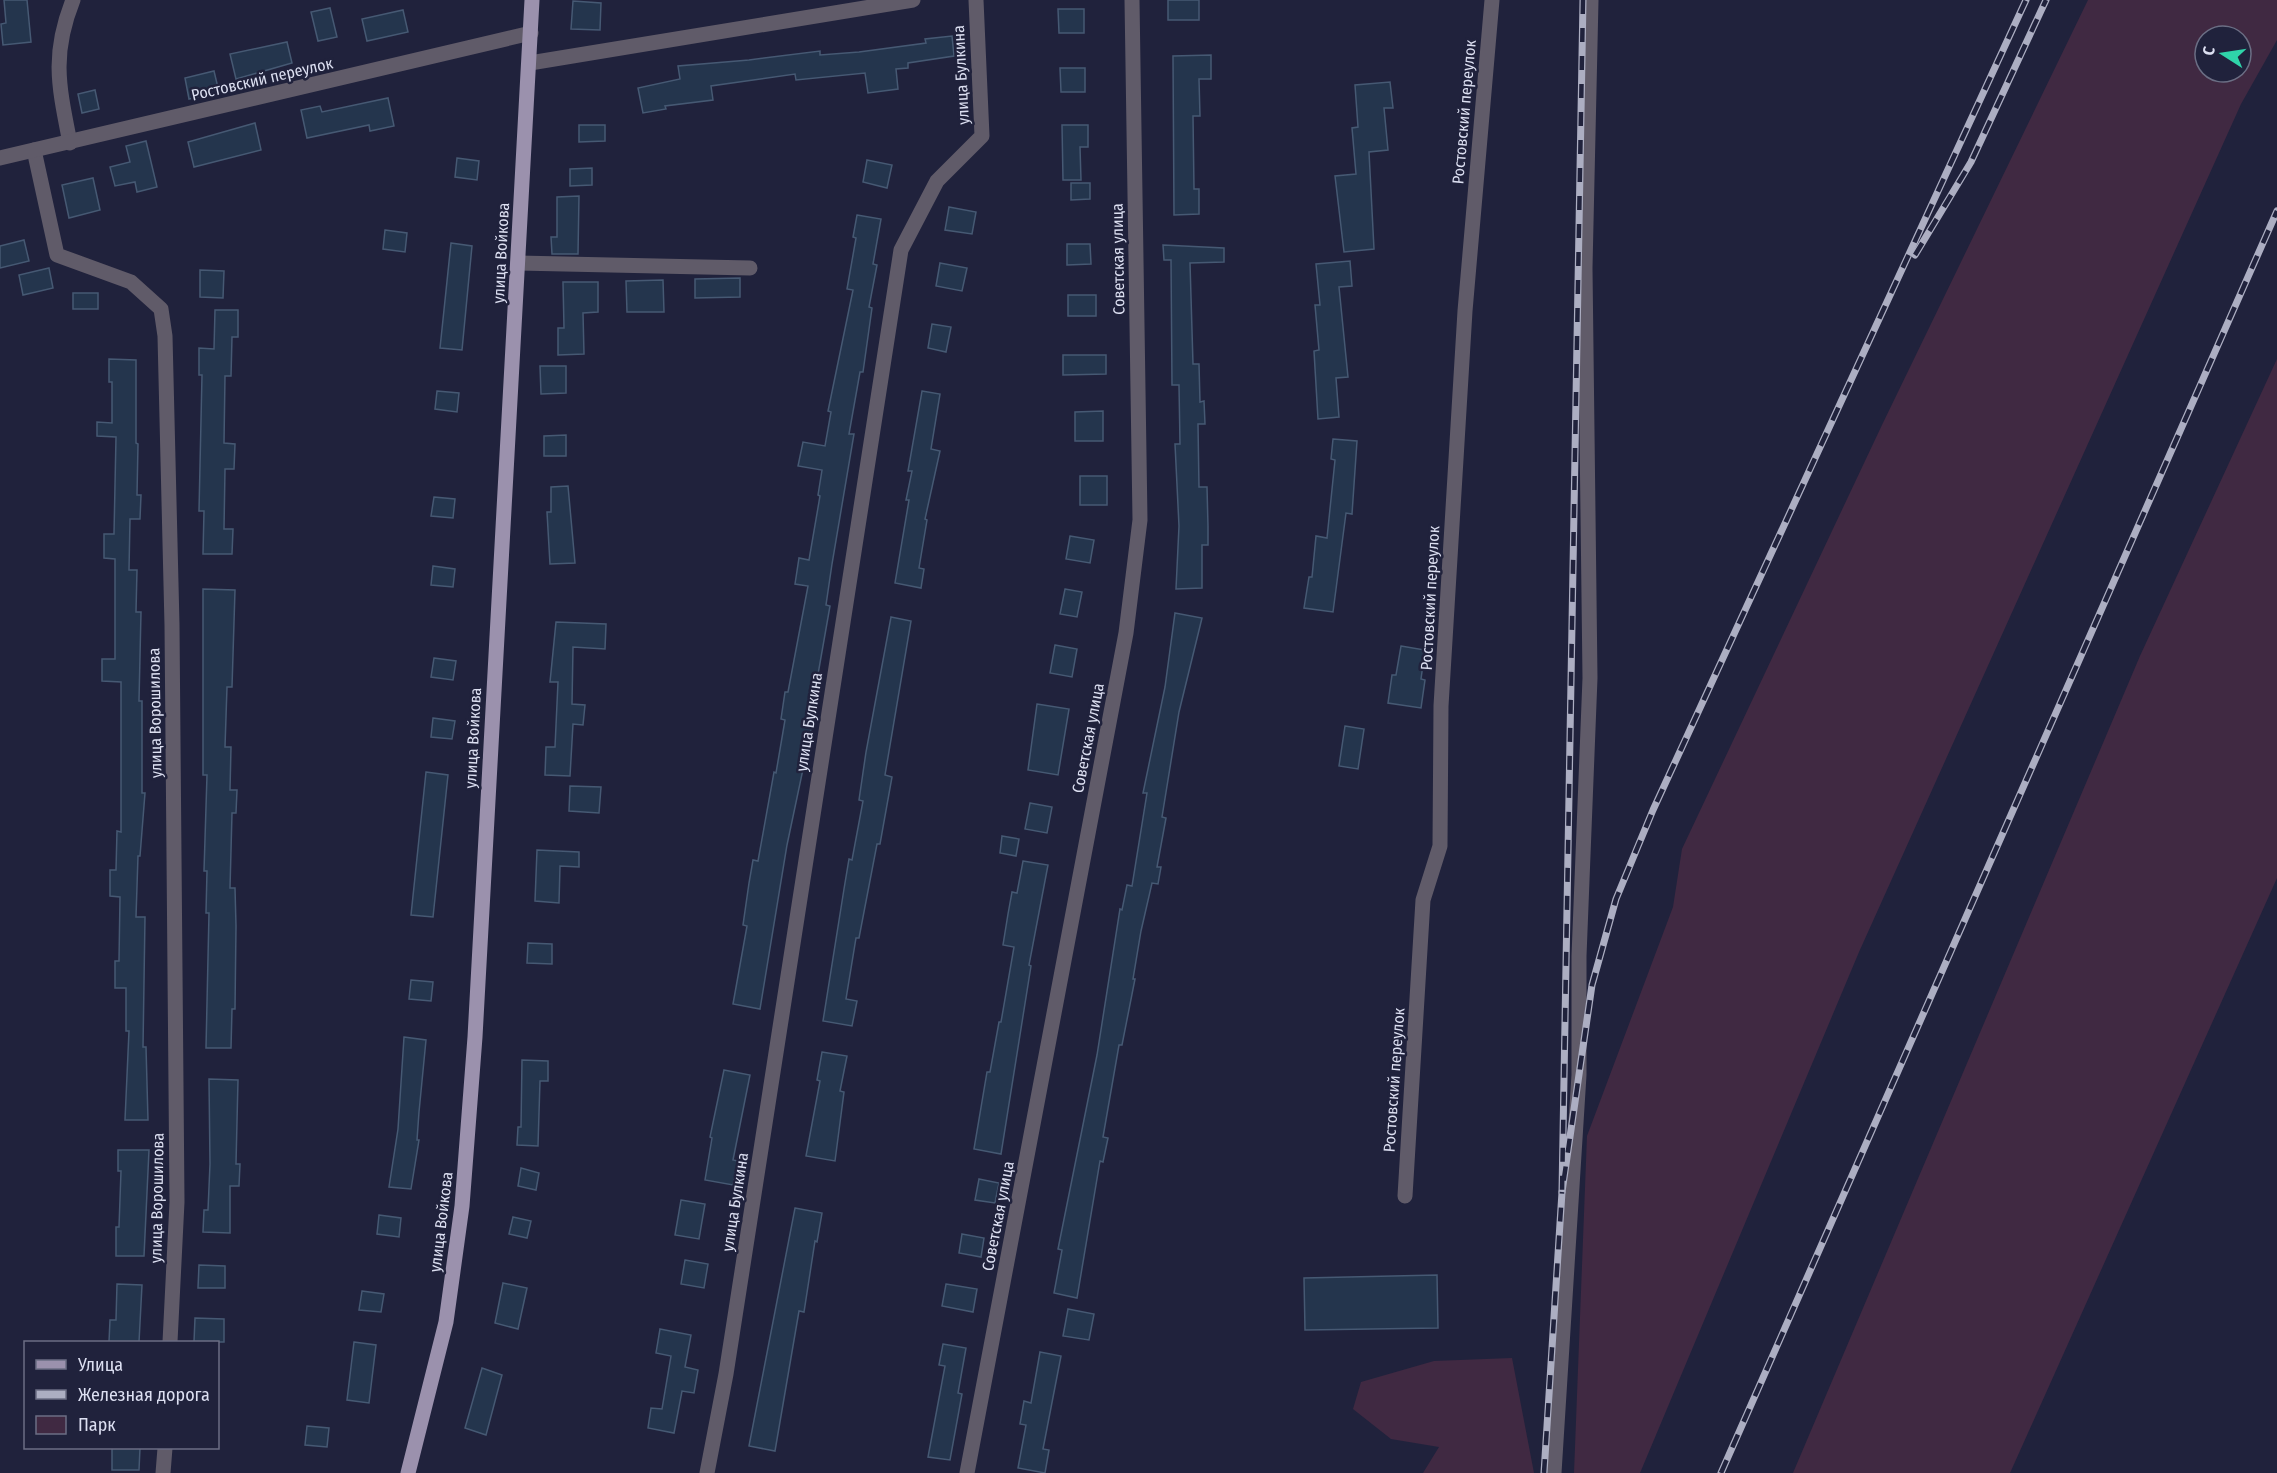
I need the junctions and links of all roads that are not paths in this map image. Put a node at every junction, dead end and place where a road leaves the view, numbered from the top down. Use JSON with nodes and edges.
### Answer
{"nodes":[{"id":1,"x":73,"y":0,"type":"edge"},
{"id":2,"x":532,"y":0,"type":"edge"},
{"id":3,"x":914,"y":0,"type":"edge"},
{"id":4,"x":976,"y":0,"type":"edge"},
{"id":5,"x":1132,"y":0,"type":"edge"},
{"id":6,"x":1492,"y":0,"type":"edge"},
{"id":7,"x":1591,"y":0,"type":"edge"},
{"id":8,"x":531,"y":33,"type":"junction"},
{"id":9,"x":530,"y":63,"type":"junction"},
{"id":10,"x":70,"y":143,"type":"junction"},
{"id":11,"x":34,"y":150,"type":"junction"},
{"id":12,"x":0,"y":158,"type":"edge"},
{"id":13,"x":518,"y":263,"type":"junction"},
{"id":14,"x":750,"y":267,"type":"dead end"},
{"id":15,"x":1405,"y":1196,"type":"dead end"},
{"id":16,"x":170,"y":1341,"type":"edge"},
{"id":17,"x":165,"y":1449,"type":"edge"},
{"id":18,"x":163,"y":1473,"type":"edge"},
{"id":19,"x":408,"y":1473,"type":"edge"},
{"id":20,"x":707,"y":1473,"type":"edge"},
{"id":21,"x":968,"y":1473,"type":"edge"},
{"id":22,"x":1554,"y":1473,"type":"edge"}],
"edges":[{"from":1,"to":10,"type":"street"},
{"from":2,"to":8,"type":"main road","name":"улица Войкова"},
{"from":3,"to":9,"type":"street"},
{"from":4,"to":20,"type":"street","name":"улица Булкина"},
{"from":5,"to":21,"type":"street","name":"Советская улица"},
{"from":6,"to":15,"type":"street","name":"Ростовский переулок"},
{"from":7,"to":22,"type":"street"},
{"from":8,"to":9,"type":"main road","name":"улица Войкова"},
{"from":8,"to":10,"type":"street","name":"Ростовский переулок"},
{"from":9,"to":13,"type":"main road","name":"улица Войкова"},
{"from":10,"to":11,"type":"street","name":"Ростовский переулок"},
{"from":11,"to":12,"type":"street","name":"Ростовский переулок"},
{"from":11,"to":16,"type":"street","name":"улица Ворошилова"},
{"from":13,"to":14,"type":"street"},
{"from":13,"to":19,"type":"main road","name":"улица Войкова"},
{"from":17,"to":18,"type":"street"}]}
